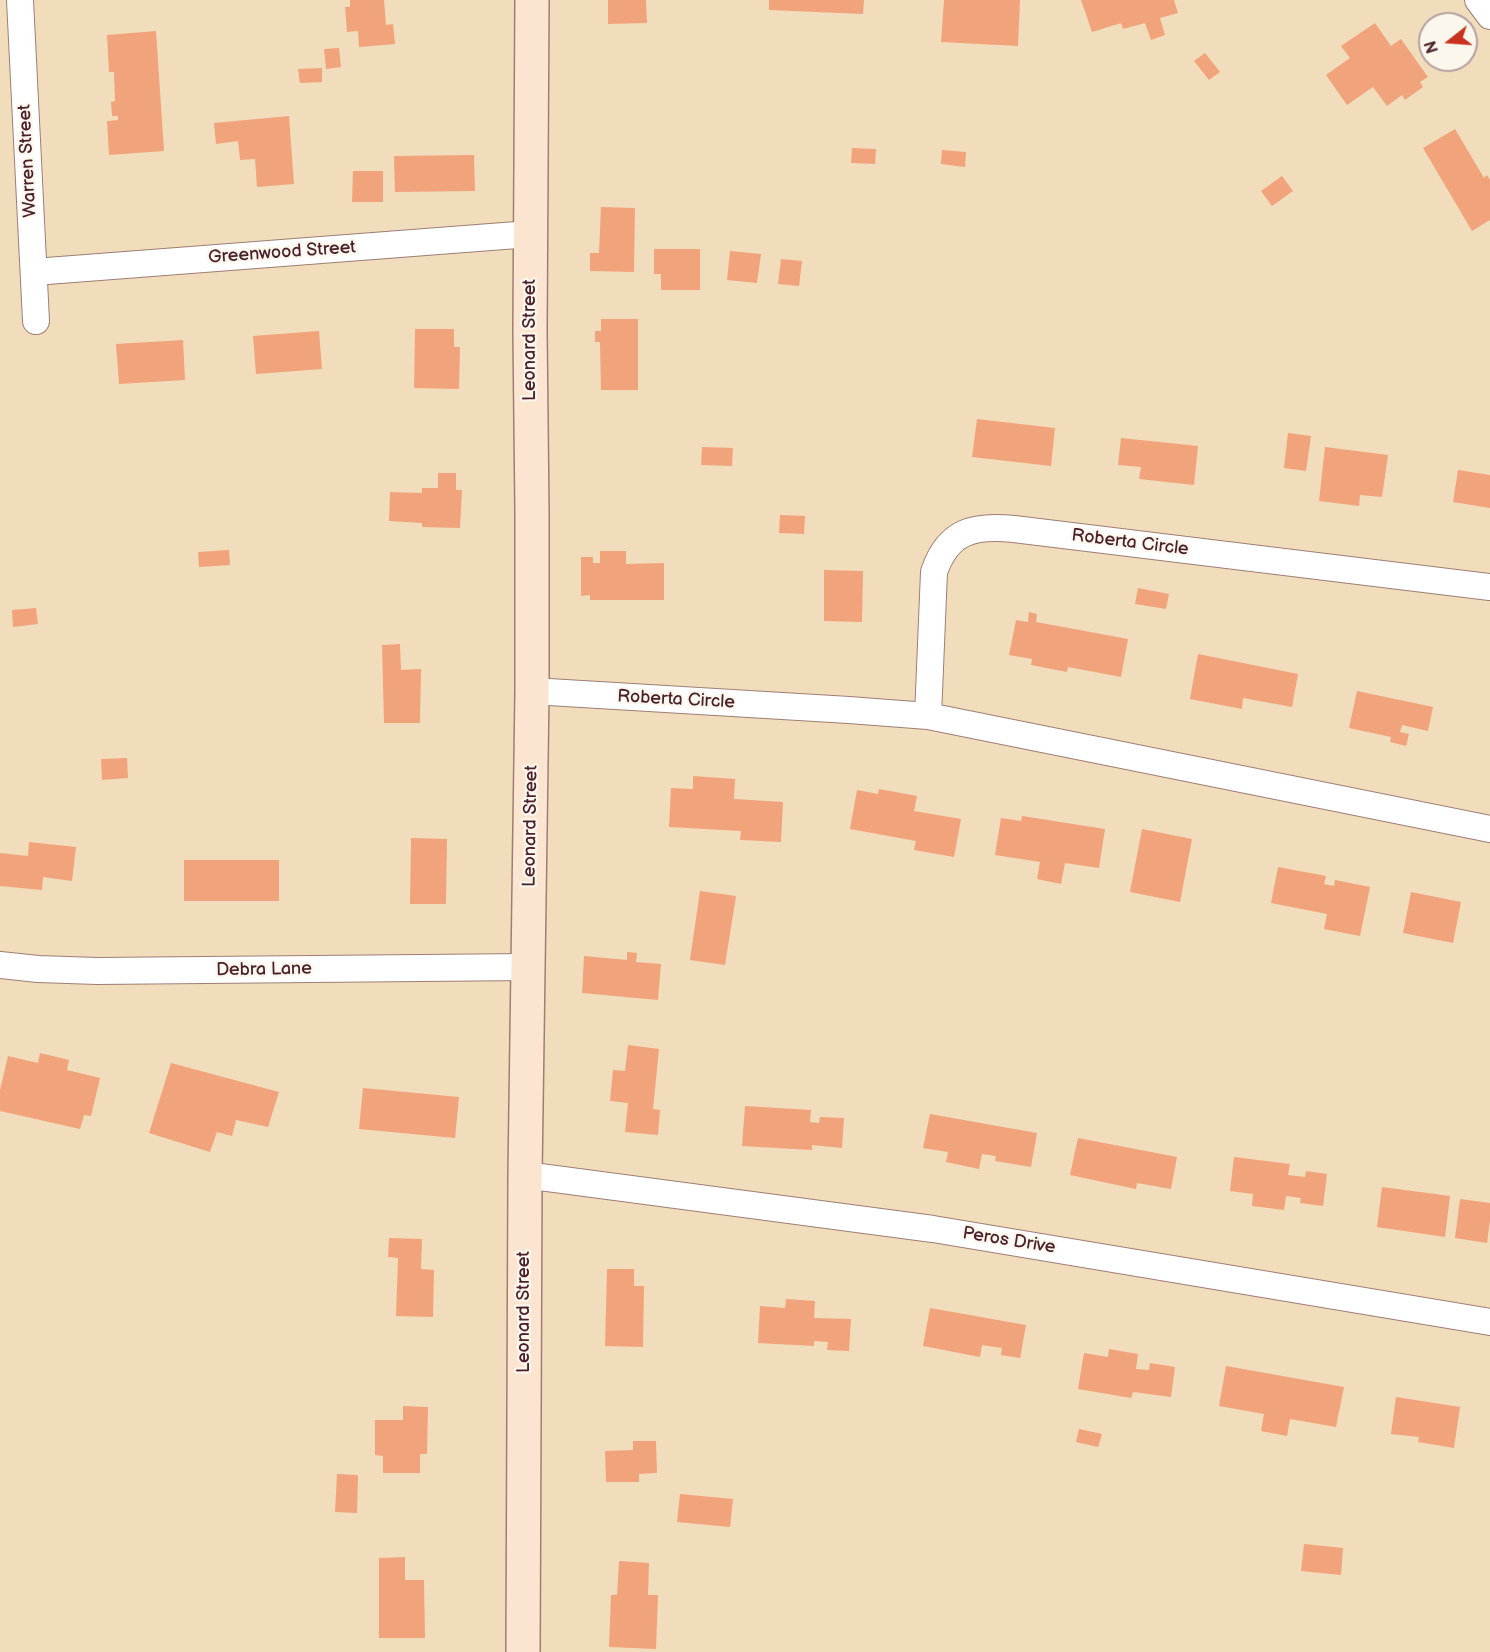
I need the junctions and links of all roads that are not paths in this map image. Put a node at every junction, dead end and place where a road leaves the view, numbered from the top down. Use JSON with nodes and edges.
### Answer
{"nodes":[{"id":1,"x":20,"y":0,"type":"edge"},
{"id":2,"x":532,"y":0,"type":"edge"},
{"id":3,"x":1478,"y":0,"type":"edge"},
{"id":4,"x":1490,"y":16,"type":"edge"},
{"id":5,"x":530,"y":234,"type":"junction"},
{"id":6,"x":34,"y":272,"type":"junction"},
{"id":7,"x":36,"y":321,"type":"dead end"},
{"id":8,"x":1490,"y":587,"type":"edge"},
{"id":9,"x":532,"y":692,"type":"junction"},
{"id":10,"x":928,"y":716,"type":"junction"},
{"id":11,"x":1490,"y":829,"type":"edge"},
{"id":12,"x":0,"y":965,"type":"edge"},
{"id":13,"x":529,"y":967,"type":"junction"},
{"id":14,"x":525,"y":1175,"type":"junction"},
{"id":15,"x":1490,"y":1322,"type":"edge"},
{"id":16,"x":523,"y":1652,"type":"edge"}],
"edges":[{"from":1,"to":6,"type":"street","name":"Warren Street"},
{"from":2,"to":5,"type":"street","name":"Leonard Street"},
{"from":3,"to":4,"type":"street"},
{"from":5,"to":6,"type":"street","name":"Greenwood Street"},
{"from":5,"to":9,"type":"street","name":"Leonard Street"},
{"from":6,"to":7,"type":"street","name":"Warren Street"},
{"from":8,"to":10,"type":"street","name":"Roberta Circle"},
{"from":9,"to":10,"type":"street","name":"Roberta Circle"},
{"from":9,"to":13,"type":"street","name":"Leonard Street"},
{"from":10,"to":11,"type":"street","name":"Roberta Circle"},
{"from":12,"to":13,"type":"street","name":"Debra Lane"},
{"from":13,"to":14,"type":"street","name":"Leonard Street"},
{"from":14,"to":15,"type":"street","name":"Peros Drive"},
{"from":14,"to":16,"type":"street","name":"Leonard Street"}]}
